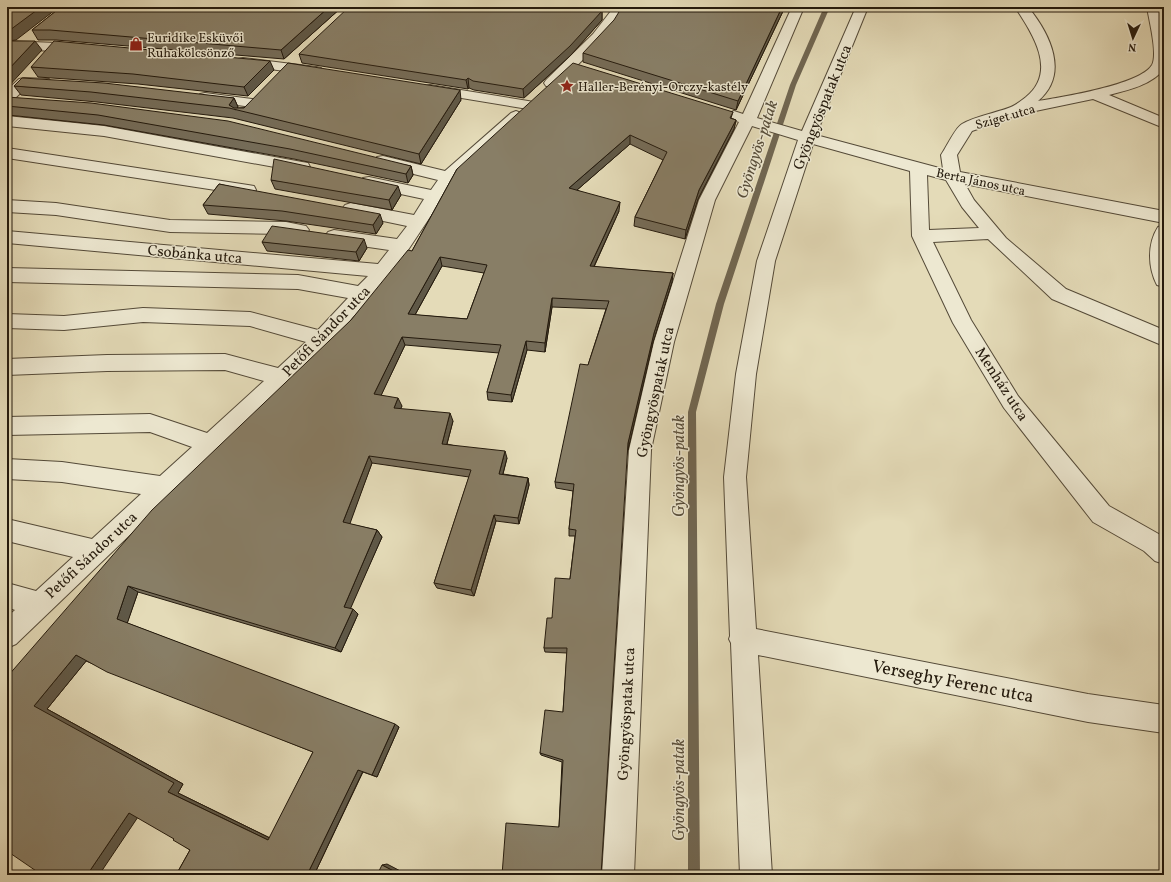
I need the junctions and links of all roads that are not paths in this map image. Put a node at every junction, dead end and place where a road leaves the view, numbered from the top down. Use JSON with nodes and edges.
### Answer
{"nodes":[{"id":1,"x":620,"y":7,"type":"edge"},
{"id":2,"x":798,"y":7,"type":"edge"},
{"id":3,"x":862,"y":7,"type":"edge"},
{"id":4,"x":1021,"y":7,"type":"edge"},
{"id":5,"x":1153,"y":7,"type":"edge"},
{"id":6,"x":34,"y":35,"type":"edge"},
{"id":7,"x":22,"y":44,"type":"junction"},
{"id":8,"x":7,"y":45,"type":"edge"},
{"id":9,"x":56,"y":45,"type":"junction"},
{"id":10,"x":95,"y":49,"type":"edge"},
{"id":11,"x":300,"y":56,"type":"edge"},
{"id":12,"x":226,"y":61,"type":"edge"},
{"id":13,"x":288,"y":66,"type":"junction"},
{"id":14,"x":327,"y":72,"type":"edge"},
{"id":15,"x":24,"y":82,"type":"junction"},
{"id":16,"x":273,"y":82,"type":"edge"},
{"id":17,"x":57,"y":83,"type":"edge"},
{"id":18,"x":420,"y":87,"type":"edge"},
{"id":19,"x":263,"y":92,"type":"edge"},
{"id":20,"x":1093,"y":94,"type":"junction"},
{"id":21,"x":190,"y":95,"type":"edge"},
{"id":22,"x":7,"y":99,"type":"edge"},
{"id":23,"x":28,"y":101,"type":"edge"},
{"id":24,"x":528,"y":105,"type":"junction"},
{"id":25,"x":1017,"y":110,"type":"junction"},
{"id":26,"x":718,"y":111,"type":"edge"},
{"id":27,"x":7,"y":121,"type":"edge"},
{"id":28,"x":754,"y":122,"type":"junction"},
{"id":29,"x":1164,"y":123,"type":"edge"},
{"id":30,"x":803,"y":137,"type":"junction"},
{"id":31,"x":7,"y":153,"type":"edge"},
{"id":32,"x":371,"y":158,"type":"edge"},
{"id":33,"x":918,"y":167,"type":"junction"},
{"id":34,"x":318,"y":170,"type":"edge"},
{"id":35,"x":952,"y":176,"type":"junction"},
{"id":36,"x":448,"y":178,"type":"junction"},
{"id":37,"x":357,"y":179,"type":"edge"},
{"id":38,"x":262,"y":193,"type":"edge"},
{"id":39,"x":434,"y":196,"type":"junction"},
{"id":40,"x":7,"y":206,"type":"edge"},
{"id":41,"x":336,"y":206,"type":"edge"},
{"id":42,"x":1164,"y":217,"type":"edge"},
{"id":43,"x":418,"y":222,"type":"junction"},
{"id":44,"x":1164,"y":231,"type":"edge"},
{"id":45,"x":993,"y":233,"type":"junction"},
{"id":46,"x":921,"y":236,"type":"junction"},
{"id":47,"x":7,"y":237,"type":"edge"},
{"id":48,"x":402,"y":246,"type":"junction"},
{"id":49,"x":383,"y":271,"type":"junction"},
{"id":50,"x":7,"y":275,"type":"edge"},
{"id":51,"x":1164,"y":280,"type":"edge"},
{"id":52,"x":363,"y":294,"type":"junction"},
{"id":53,"x":7,"y":320,"type":"edge"},
{"id":54,"x":1164,"y":338,"type":"edge"},
{"id":55,"x":322,"y":339,"type":"junction"},
{"id":56,"x":7,"y":367,"type":"edge"},
{"id":57,"x":281,"y":377,"type":"junction"},
{"id":58,"x":7,"y":426,"type":"edge"},
{"id":59,"x":210,"y":444,"type":"junction"},
{"id":60,"x":7,"y":469,"type":"edge"},
{"id":61,"x":164,"y":488,"type":"junction"},
{"id":62,"x":7,"y":530,"type":"edge"},
{"id":63,"x":96,"y":551,"type":"junction"},
{"id":64,"x":1164,"y":553,"type":"edge"},
{"id":65,"x":7,"y":595,"type":"edge"},
{"id":66,"x":39,"y":604,"type":"junction"},
{"id":67,"x":7,"y":635,"type":"edge"},
{"id":68,"x":742,"y":639,"type":"junction"},
{"id":69,"x":1164,"y":719,"type":"edge"},
{"id":70,"x":618,"y":875,"type":"edge"},
{"id":71,"x":756,"y":875,"type":"edge"}],
"edges":[{"from":1,"to":24,"type":"street","name":"Petőfi Sándor utca"},
{"from":2,"to":28,"type":"street","name":"Gyöngyöspatak utca"},
{"from":3,"to":30,"type":"street","name":"Gyöngyöspatak utca"},
{"from":4,"to":25,"type":"street"},
{"from":5,"to":20,"type":"street","name":"Sziget utca"},
{"from":6,"to":7,"type":"street"},
{"from":7,"to":8,"type":"street"},
{"from":7,"to":9,"type":"street"},
{"from":9,"to":10,"type":"street"},
{"from":9,"to":15,"type":"street"},
{"from":11,"to":13,"type":"street"},
{"from":12,"to":13,"type":"street"},
{"from":13,"to":14,"type":"street"},
{"from":13,"to":16,"type":"street"},
{"from":15,"to":17,"type":"street"},
{"from":15,"to":22,"type":"street"},
{"from":18,"to":24,"type":"street"},
{"from":19,"to":21,"type":"street"},
{"from":20,"to":25,"type":"street","name":"Sziget utca"},
{"from":20,"to":29,"type":"street"},
{"from":22,"to":23,"type":"street"},
{"from":24,"to":36,"type":"street","name":"Petőfi Sándor utca"},
{"from":25,"to":35,"type":"street","name":"Sziget utca"},
{"from":26,"to":28,"type":"street","name":"Berta János utca"},
{"from":27,"to":34,"type":"street"},
{"from":28,"to":30,"type":"street","name":"Berta János utca"},
{"from":28,"to":70,"type":"street","name":"Gyöngyöspatak utca"},
{"from":30,"to":33,"type":"street","name":"Berta János utca"},
{"from":30,"to":68,"type":"street","name":"Gyöngyöspatak utca"},
{"from":31,"to":38,"type":"street"},
{"from":32,"to":36,"type":"street"},
{"from":33,"to":35,"type":"street","name":"Berta János utca"},
{"from":33,"to":46,"type":"street","name":"Menház utca"},
{"from":35,"to":42,"type":"street","name":"Berta János utca"},
{"from":35,"to":45,"type":"street","name":"Sziget utca"},
{"from":36,"to":39,"type":"street","name":"Petőfi Sándor utca"},
{"from":37,"to":39,"type":"street"},
{"from":39,"to":43,"type":"street","name":"Petőfi Sándor utca"},
{"from":40,"to":48,"type":"street"},
{"from":41,"to":43,"type":"street"},
{"from":43,"to":48,"type":"street","name":"Petőfi Sándor utca"},
{"from":44,"to":51,"type":"street"},
{"from":45,"to":46,"type":"street"},
{"from":45,"to":54,"type":"street","name":"Sziget utca"},
{"from":46,"to":64,"type":"street","name":"Menház utca"},
{"from":47,"to":49,"type":"street","name":"Csobánka utca"},
{"from":48,"to":49,"type":"street","name":"Petőfi Sándor utca"},
{"from":49,"to":52,"type":"street","name":"Petőfi Sándor utca"},
{"from":50,"to":52,"type":"street"},
{"from":52,"to":55,"type":"street","name":"Petőfi Sándor utca"},
{"from":53,"to":55,"type":"street"},
{"from":55,"to":57,"type":"street","name":"Petőfi Sándor utca"},
{"from":56,"to":57,"type":"street"},
{"from":57,"to":59,"type":"street","name":"Petőfi Sándor utca"},
{"from":58,"to":59,"type":"street"},
{"from":59,"to":61,"type":"street","name":"Petőfi Sándor utca"},
{"from":60,"to":61,"type":"street"},
{"from":61,"to":63,"type":"street","name":"Petőfi Sándor utca"},
{"from":62,"to":63,"type":"street"},
{"from":63,"to":66,"type":"street","name":"Petőfi Sándor utca"},
{"from":65,"to":66,"type":"street"},
{"from":66,"to":67,"type":"street","name":"Petőfi Sándor utca"},
{"from":68,"to":69,"type":"street","name":"Verseghy Ferenc utca"},
{"from":68,"to":71,"type":"street","name":"Gyöngyöspatak utca"}]}
